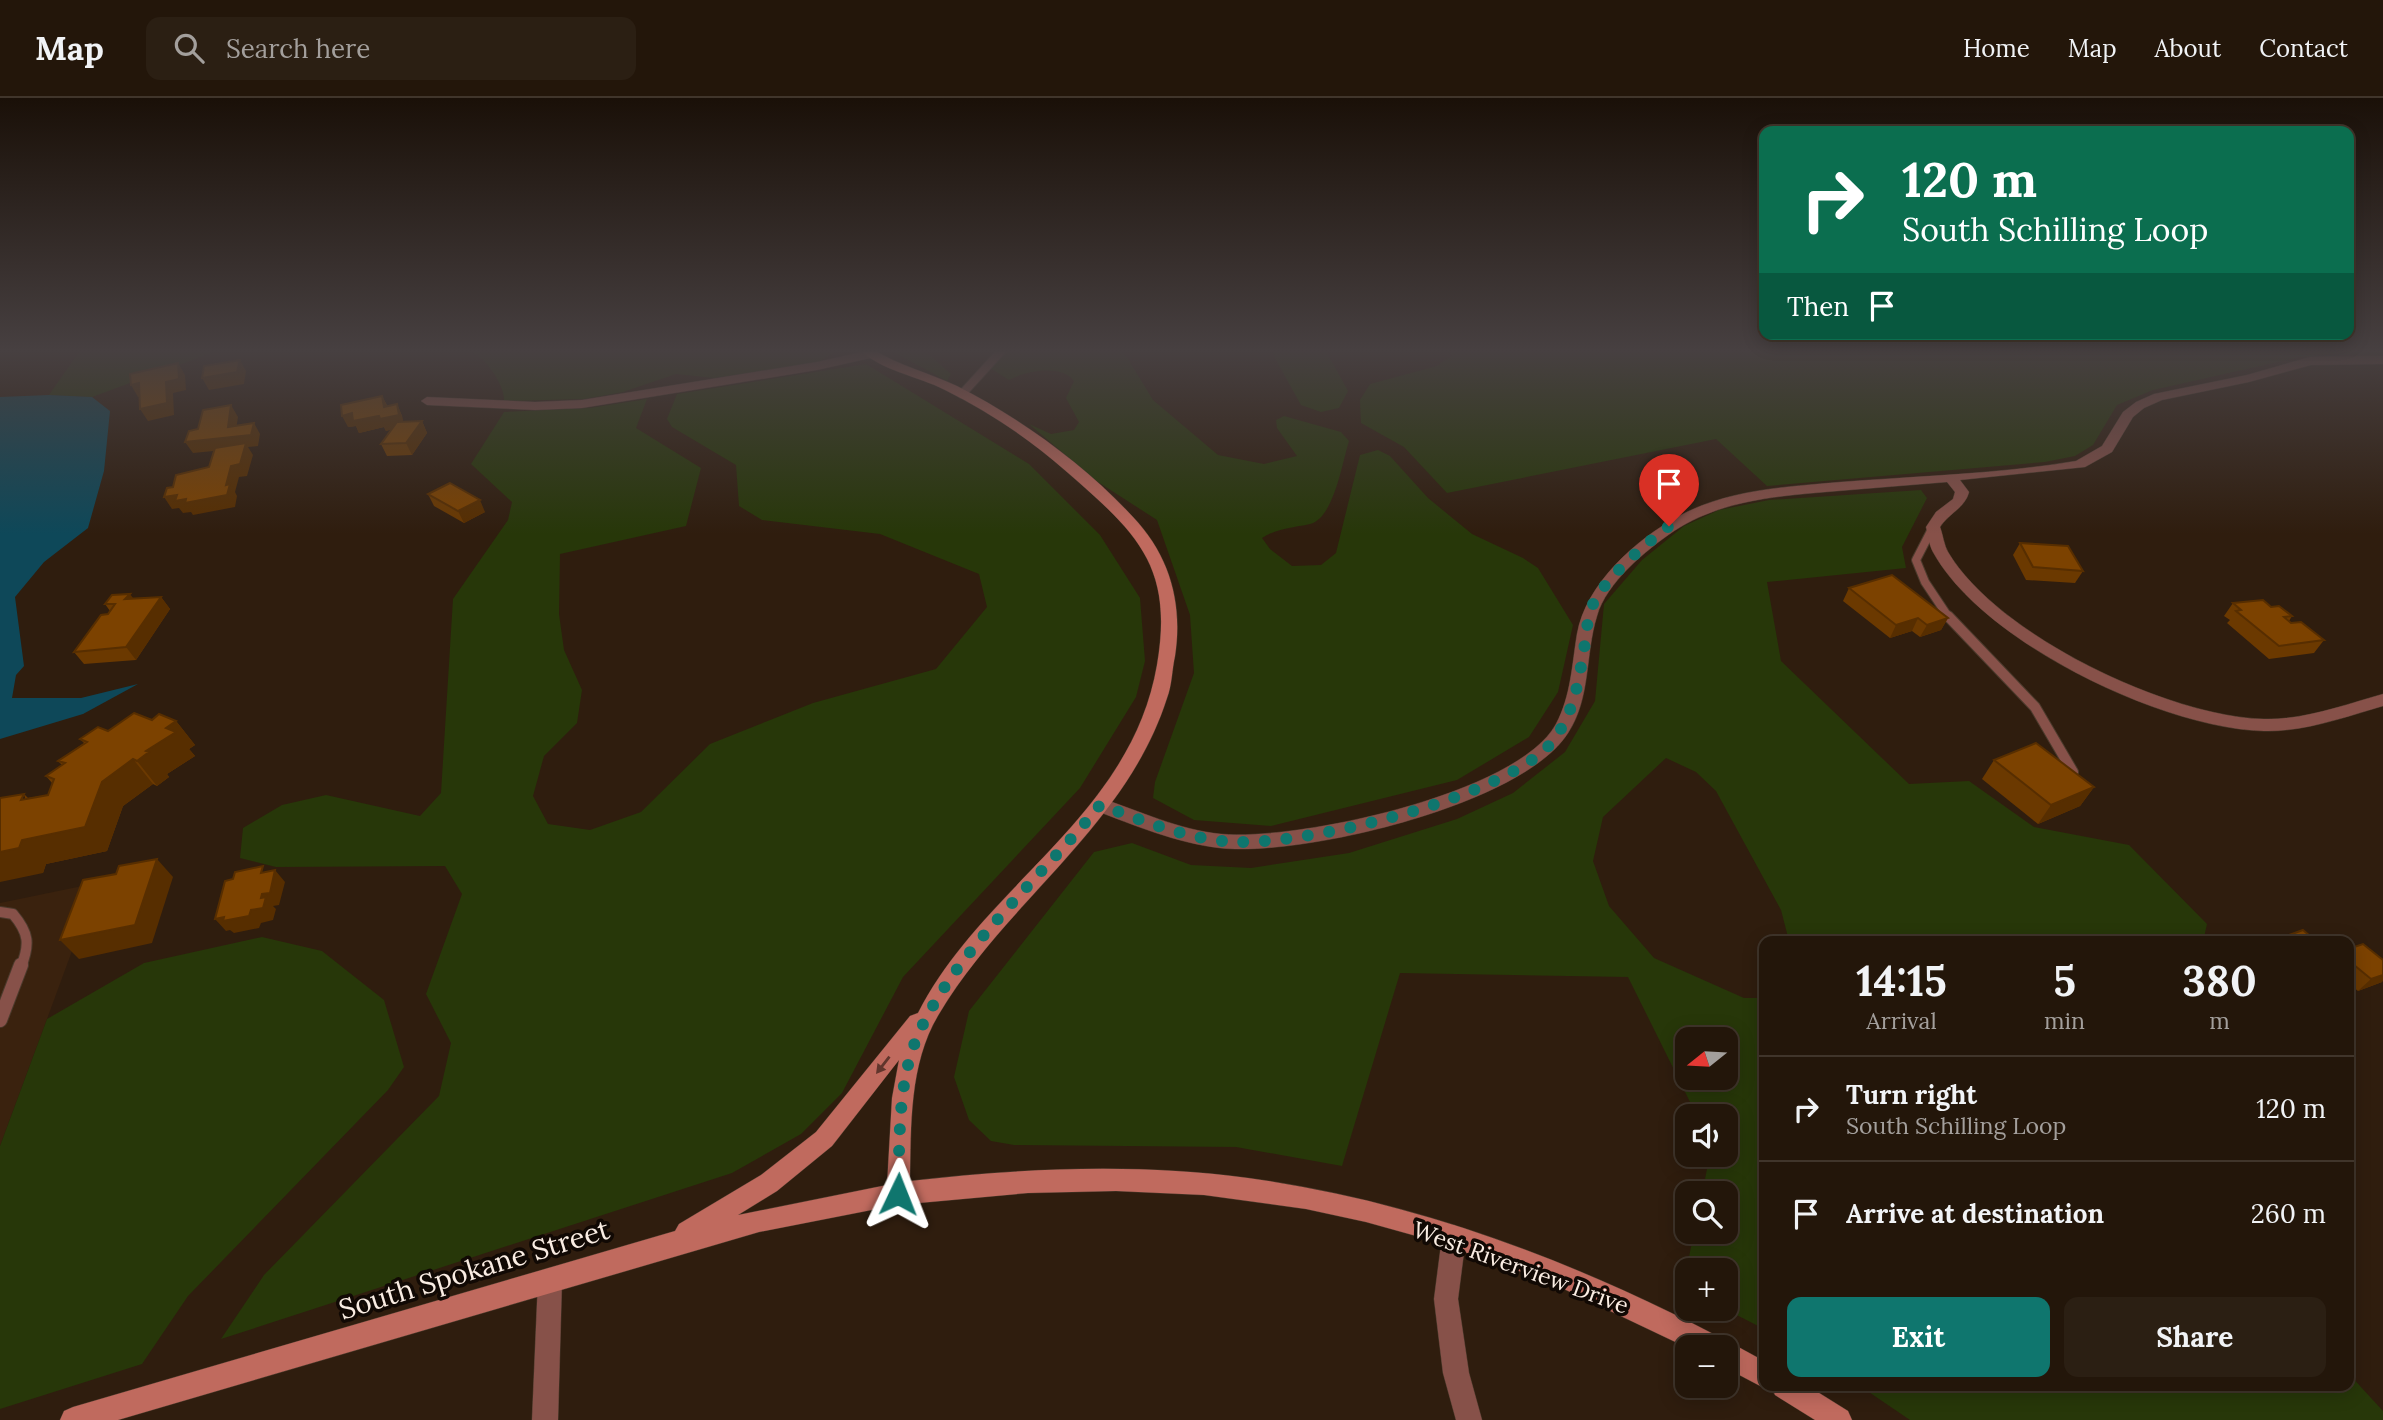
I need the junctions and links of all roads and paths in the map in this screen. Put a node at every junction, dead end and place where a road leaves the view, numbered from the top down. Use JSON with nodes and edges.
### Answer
{"nodes":[{"id":1,"x":991,"y":411,"type":"edge"},
{"id":2,"x":2133,"y":411,"type":"edge"},
{"id":3,"x":1951,"y":477,"type":"junction"},
{"id":4,"x":1933,"y":527,"type":"junction"},
{"id":5,"x":2383,"y":700,"type":"edge"},
{"id":6,"x":2073,"y":772,"type":"edge"},
{"id":7,"x":1100,"y":805,"type":"junction"},
{"id":8,"x":0,"y":912,"type":"edge"},
{"id":9,"x":955,"y":972,"type":"junction"},
{"id":10,"x":0,"y":1020,"type":"edge"},
{"id":11,"x":898,"y":1194,"type":"junction"},
{"id":12,"x":1454,"y":1237,"type":"junction"},
{"id":13,"x":669,"y":1243,"type":"junction"},
{"id":14,"x":550,"y":1279,"type":"junction"},
{"id":15,"x":1687,"y":1335,"type":"edge"},
{"id":16,"x":1738,"y":1360,"type":"edge"},
{"id":17,"x":1759,"y":1372,"type":"edge"},
{"id":18,"x":1792,"y":1391,"type":"edge"},
{"id":19,"x":73,"y":1420,"type":"edge"},
{"id":20,"x":545,"y":1420,"type":"edge"},
{"id":21,"x":1469,"y":1420,"type":"edge"},
{"id":22,"x":1839,"y":1420,"type":"edge"}],
"edges":[{"from":1,"to":7,"type":"street"},
{"from":2,"to":3,"type":"street"},
{"from":3,"to":4,"type":"street"},
{"from":3,"to":7,"type":"street"},
{"from":4,"to":5,"type":"street"},
{"from":4,"to":6,"type":"lane"},
{"from":7,"to":9,"type":"street"},
{"from":8,"to":10,"type":"lane"},
{"from":9,"to":11,"type":"street"},
{"from":9,"to":13,"type":"street","one_way":true},
{"from":11,"to":12,"type":"street","name":"West Riverview Drive"},
{"from":11,"to":13,"type":"street","name":"South Spokane Street"},
{"from":12,"to":15,"type":"street","name":"West Riverview Drive"},
{"from":12,"to":21,"type":"street"},
{"from":13,"to":14,"type":"street","name":"South Spokane Street"},
{"from":14,"to":19,"type":"street","name":"South Spokane Street"},
{"from":14,"to":20,"type":"street"},
{"from":16,"to":17,"type":"street"},
{"from":18,"to":22,"type":"street"}]}
